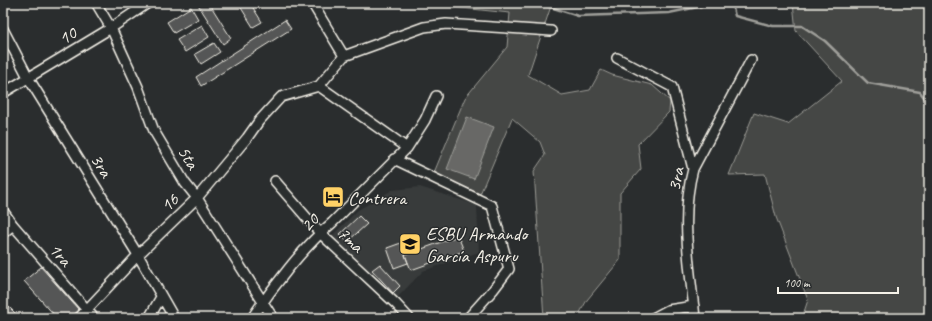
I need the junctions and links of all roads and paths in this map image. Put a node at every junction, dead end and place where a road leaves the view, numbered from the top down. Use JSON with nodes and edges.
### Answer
{"nodes":[{"id":1,"x":96,"y":3,"type":"edge"},
{"id":2,"x":148,"y":3,"type":"edge"},
{"id":3,"x":312,"y":3,"type":"edge"},
{"id":4,"x":111,"y":28,"type":"junction"},
{"id":5,"x":3,"y":29,"type":"edge"},
{"id":6,"x":551,"y":31,"type":"dead end"},
{"id":7,"x":344,"y":56,"type":"junction"},
{"id":8,"x":617,"y":58,"type":"dead end"},
{"id":9,"x":752,"y":60,"type":"dead end"},
{"id":10,"x":29,"y":79,"type":"junction"},
{"id":11,"x":319,"y":86,"type":"junction"},
{"id":12,"x":3,"y":93,"type":"edge"},
{"id":13,"x":436,"y":96,"type":"dead end"},
{"id":14,"x":407,"y":148,"type":"junction"},
{"id":15,"x":394,"y":159,"type":"junction"},
{"id":16,"x":692,"y":168,"type":"junction"},
{"id":17,"x":275,"y":181,"type":"dead end"},
{"id":18,"x":197,"y":198,"type":"junction"},
{"id":19,"x":3,"y":211,"type":"edge"},
{"id":20,"x":13,"y":225,"type":"junction"},
{"id":21,"x":3,"y":233,"type":"edge"},
{"id":22,"x":320,"y":233,"type":"junction"},
{"id":23,"x":138,"y":255,"type":"junction"},
{"id":24,"x":161,"y":297,"type":"junction"},
{"id":25,"x":263,"y":302,"type":"junction"},
{"id":26,"x":694,"y":306,"type":"junction"},
{"id":27,"x":87,"y":311,"type":"junction"},
{"id":28,"x":79,"y":318,"type":"edge"},
{"id":29,"x":94,"y":318,"type":"edge"},
{"id":30,"x":149,"y":318,"type":"edge"},
{"id":31,"x":174,"y":318,"type":"edge"},
{"id":32,"x":252,"y":318,"type":"edge"},
{"id":33,"x":273,"y":318,"type":"edge"},
{"id":34,"x":408,"y":318,"type":"edge"},
{"id":35,"x":468,"y":318,"type":"edge"},
{"id":36,"x":653,"y":318,"type":"edge"},
{"id":37,"x":695,"y":318,"type":"edge"}],
"edges":[{"from":1,"to":4,"type":"street","name":"5ta"},
{"from":2,"to":4,"type":"street","name":"10"},
{"from":3,"to":7,"type":"street"},
{"from":4,"to":10,"type":"street","name":"10"},
{"from":4,"to":18,"type":"street","name":"5ta"},
{"from":5,"to":10,"type":"street","name":"3ra"},
{"from":6,"to":7,"type":"street"},
{"from":7,"to":11,"type":"street"},
{"from":8,"to":16,"type":"street"},
{"from":9,"to":16,"type":"street","name":"3ra"},
{"from":10,"to":12,"type":"street","name":"10"},
{"from":10,"to":23,"type":"street","name":"3ra"},
{"from":11,"to":14,"type":"street"},
{"from":11,"to":18,"type":"street","name":"16"},
{"from":13,"to":14,"type":"street","name":"20"},
{"from":14,"to":15,"type":"street","name":"20"},
{"from":15,"to":22,"type":"street","name":"20"},
{"from":15,"to":35,"type":"street"},
{"from":16,"to":26,"type":"street","name":"3ra"},
{"from":17,"to":22,"type":"street","name":"7ma"},
{"from":18,"to":23,"type":"street","name":"16"},
{"from":18,"to":25,"type":"street","name":"5ta"},
{"from":19,"to":20,"type":"street","name":"1ra"},
{"from":20,"to":21,"type":"street"},
{"from":20,"to":27,"type":"street","name":"1ra"},
{"from":22,"to":25,"type":"street","name":"20"},
{"from":22,"to":34,"type":"street","name":"7ma"},
{"from":23,"to":24,"type":"street","name":"3ra"},
{"from":23,"to":27,"type":"street","name":"16"},
{"from":24,"to":30,"type":"street"},
{"from":24,"to":31,"type":"street","name":"3ra"},
{"from":25,"to":32,"type":"street","name":"20"},
{"from":25,"to":33,"type":"street","name":"5ta"},
{"from":26,"to":36,"type":"street"},
{"from":26,"to":37,"type":"street","name":"3ra"},
{"from":27,"to":28,"type":"street","name":"16"},
{"from":27,"to":29,"type":"street","name":"1ra"}]}
